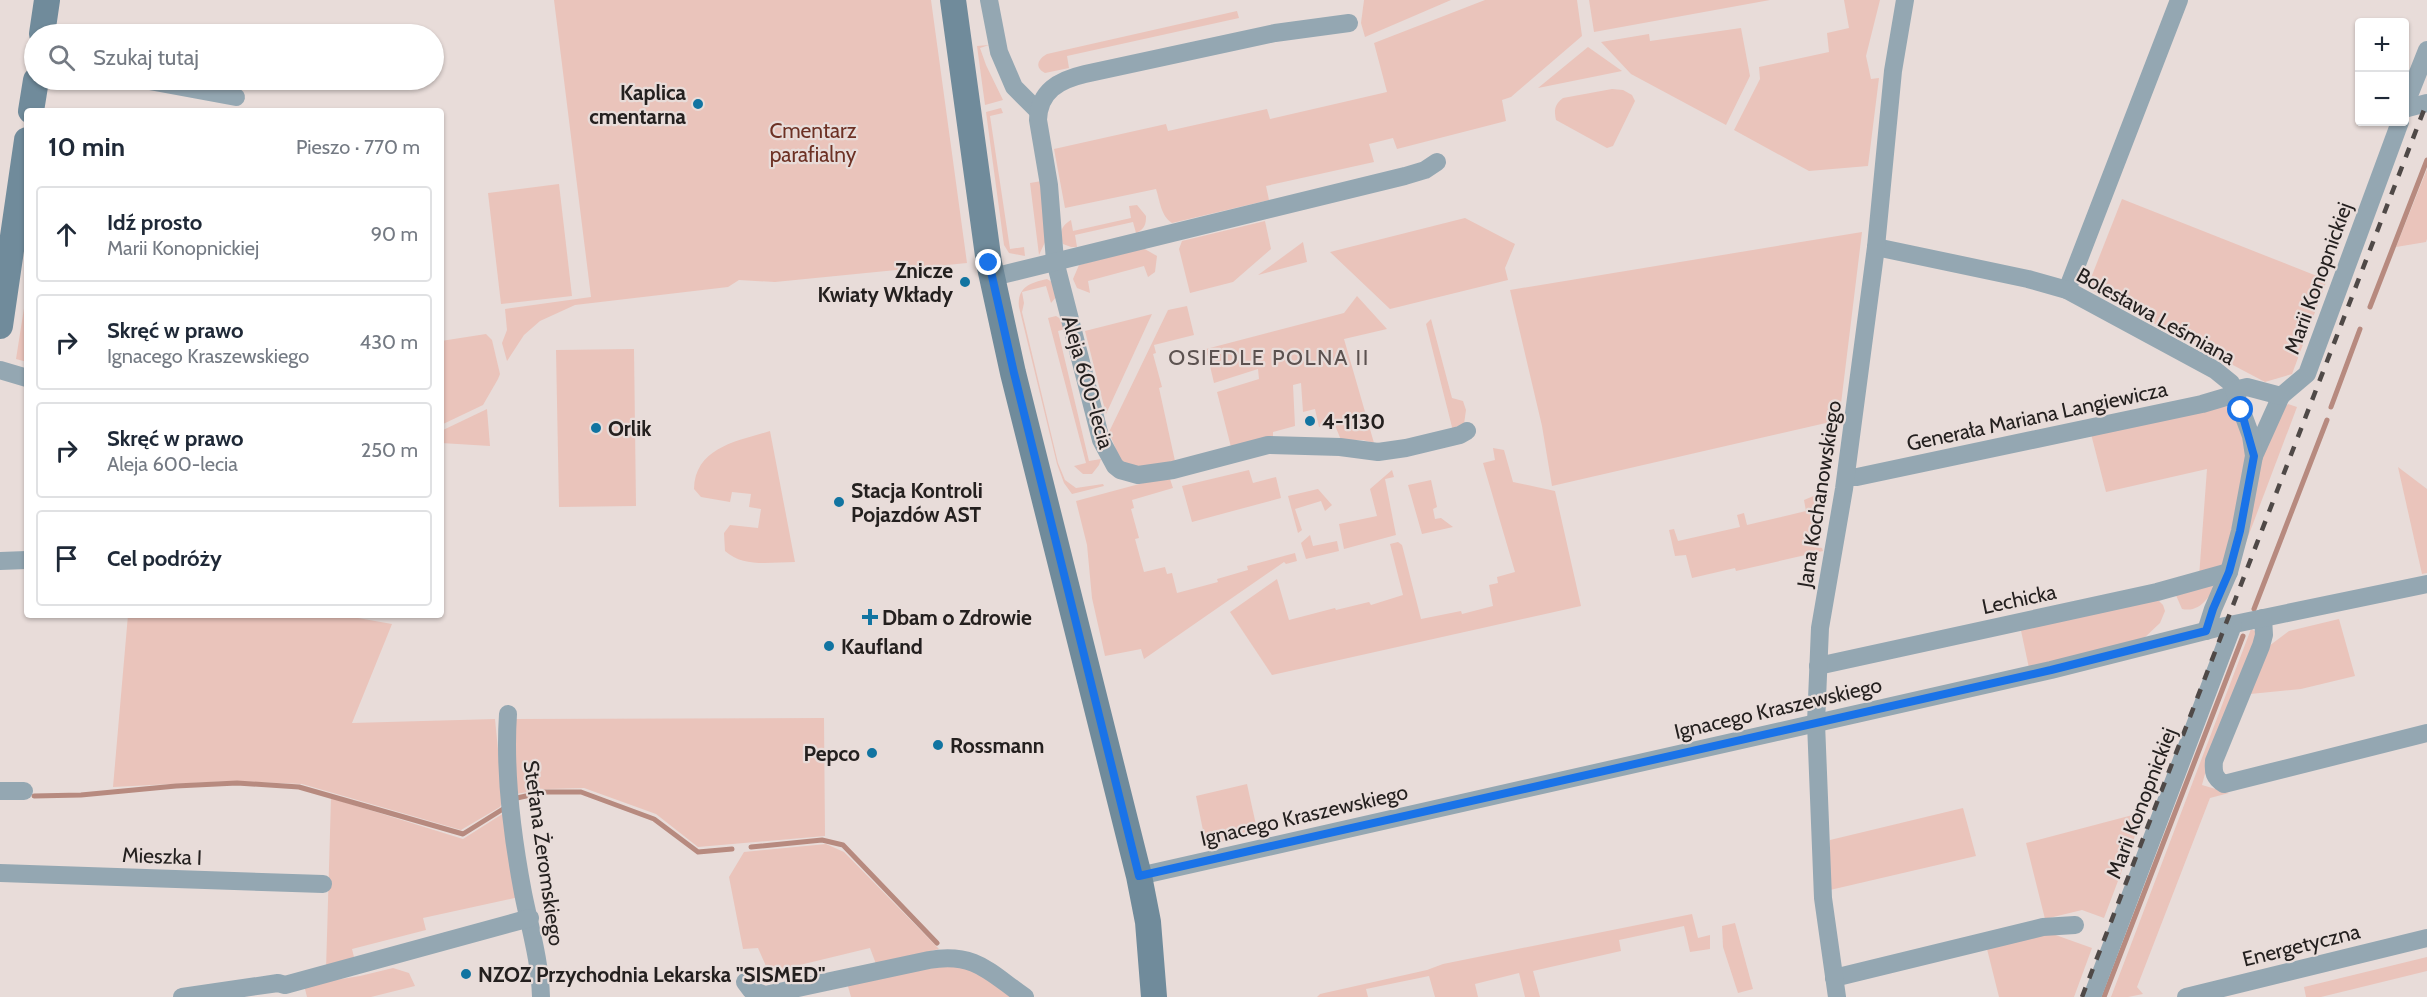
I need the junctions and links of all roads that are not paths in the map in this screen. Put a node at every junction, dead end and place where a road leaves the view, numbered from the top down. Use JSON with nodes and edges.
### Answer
{"nodes":[{"id":1,"x":47,"y":0,"type":"edge"},
{"id":2,"x":953,"y":0,"type":"edge"},
{"id":3,"x":989,"y":0,"type":"edge"},
{"id":4,"x":1905,"y":0,"type":"edge"},
{"id":5,"x":2179,"y":0,"type":"edge"},
{"id":6,"x":1349,"y":23,"type":"dead end"},
{"id":7,"x":43,"y":24,"type":"edge"},
{"id":8,"x":2427,"y":50,"type":"edge"},
{"id":9,"x":34,"y":90,"type":"edge"},
{"id":10,"x":198,"y":90,"type":"edge"},
{"id":11,"x":2409,"y":96,"type":"edge"},
{"id":12,"x":236,"y":97,"type":"dead end"},
{"id":13,"x":2427,"y":103,"type":"edge"},
{"id":14,"x":31,"y":108,"type":"edge"},
{"id":15,"x":2409,"y":108,"type":"edge"},
{"id":16,"x":1038,"y":111,"type":"junction"},
{"id":17,"x":2399,"y":126,"type":"edge"},
{"id":18,"x":24,"y":161,"type":"edge"},
{"id":19,"x":1437,"y":162,"type":"dead end"},
{"id":20,"x":1876,"y":247,"type":"junction"},
{"id":21,"x":1055,"y":261,"type":"junction"},
{"id":22,"x":993,"y":277,"type":"junction"},
{"id":23,"x":2067,"y":290,"type":"junction"},
{"id":24,"x":0,"y":326,"type":"edge"},
{"id":25,"x":0,"y":370,"type":"edge"},
{"id":26,"x":24,"y":377,"type":"edge"},
{"id":27,"x":2234,"y":390,"type":"junction"},
{"id":28,"x":2281,"y":396,"type":"junction"},
{"id":29,"x":1467,"y":430,"type":"dead end"},
{"id":30,"x":2254,"y":456,"type":"junction"},
{"id":31,"x":1846,"y":477,"type":"junction"},
{"id":32,"x":24,"y":560,"type":"edge"},
{"id":33,"x":0,"y":561,"type":"edge"},
{"id":34,"x":2229,"y":572,"type":"junction"},
{"id":35,"x":2427,"y":584,"type":"edge"},
{"id":36,"x":2263,"y":618,"type":"junction"},
{"id":37,"x":2233,"y":625,"type":"junction"},
{"id":38,"x":2206,"y":631,"type":"junction"},
{"id":39,"x":1818,"y":666,"type":"junction"},
{"id":40,"x":508,"y":714,"type":"dead end"},
{"id":41,"x":1816,"y":723,"type":"junction"},
{"id":42,"x":2427,"y":734,"type":"edge"},
{"id":43,"x":24,"y":791,"type":"dead end"},
{"id":44,"x":0,"y":792,"type":"edge"},
{"id":45,"x":0,"y":873,"type":"edge"},
{"id":46,"x":1139,"y":876,"type":"junction"},
{"id":47,"x":323,"y":884,"type":"dead end"},
{"id":48,"x":530,"y":918,"type":"junction"},
{"id":49,"x":2075,"y":925,"type":"dead end"},
{"id":50,"x":2427,"y":938,"type":"edge"},
{"id":51,"x":1834,"y":978,"type":"junction"},
{"id":52,"x":289,"y":991,"type":"edge"},
{"id":53,"x":753,"y":991,"type":"edge"},
{"id":54,"x":182,"y":997,"type":"edge"},
{"id":55,"x":541,"y":997,"type":"edge"},
{"id":56,"x":1025,"y":997,"type":"edge"},
{"id":57,"x":1154,"y":997,"type":"edge"},
{"id":58,"x":1837,"y":997,"type":"edge"},
{"id":59,"x":2092,"y":997,"type":"edge"},
{"id":60,"x":2186,"y":997,"type":"edge"}],
"edges":[{"from":1,"to":7,"type":"main road"},
{"from":2,"to":22,"type":"main road"},
{"from":3,"to":16,"type":"street"},
{"from":4,"to":20,"type":"street","name":"Jana Kochanowskiego"},
{"from":5,"to":23,"type":"street"},
{"from":6,"to":16,"type":"street"},
{"from":8,"to":11,"type":"street"},
{"from":9,"to":14,"type":"main road"},
{"from":10,"to":12,"type":"street"},
{"from":13,"to":15,"type":"street"},
{"from":16,"to":21,"type":"street","name":"Aleja 600-lecia"},
{"from":17,"to":28,"type":"street","name":"Marii Konopnickiej"},
{"from":18,"to":24,"type":"main road"},
{"from":19,"to":21,"type":"street"},
{"from":20,"to":23,"type":"street","name":"Bolesława Leśmiana"},
{"from":20,"to":31,"type":"street","name":"Jana Kochanowskiego"},
{"from":21,"to":22,"type":"street"},
{"from":21,"to":29,"type":"street","name":"Aleja 600-lecia"},
{"from":22,"to":46,"type":"main road"},
{"from":23,"to":27,"type":"street","name":"Bolesława Leśmiana"},
{"from":25,"to":26,"type":"street"},
{"from":27,"to":28,"type":"street"},
{"from":27,"to":30,"type":"street"},
{"from":27,"to":31,"type":"street","name":"Generała Mariana Langiewicza"},
{"from":28,"to":30,"type":"street"},
{"from":30,"to":34,"type":"street"},
{"from":31,"to":39,"type":"street","name":"Jana Kochanowskiego"},
{"from":32,"to":33,"type":"street"},
{"from":34,"to":38,"type":"street"},
{"from":34,"to":39,"type":"street","name":"Lechicka"},
{"from":35,"to":36,"type":"street","name":"Ignacego Kraszewskiego"},
{"from":36,"to":37,"type":"street","name":"Ignacego Kraszewskiego"},
{"from":36,"to":42,"type":"street"},
{"from":37,"to":38,"type":"street","name":"Ignacego Kraszewskiego"},
{"from":37,"to":59,"type":"street","name":"Marii Konopnickiej"},
{"from":38,"to":41,"type":"street","name":"Ignacego Kraszewskiego"},
{"from":39,"to":41,"type":"street","name":"Jana Kochanowskiego"},
{"from":40,"to":48,"type":"street","name":"Stefana Żeromskiego"},
{"from":41,"to":46,"type":"street","name":"Ignacego Kraszewskiego"},
{"from":41,"to":51,"type":"street","name":"Jana Kochanowskiego"},
{"from":43,"to":44,"type":"street"},
{"from":45,"to":47,"type":"street","name":"Mieszka I"},
{"from":46,"to":57,"type":"main road"},
{"from":48,"to":52,"type":"street"},
{"from":48,"to":55,"type":"street","name":"Stefana Żeromskiego"},
{"from":49,"to":51,"type":"street"},
{"from":50,"to":60,"type":"street","name":"Energetyczna"},
{"from":51,"to":58,"type":"street","name":"Jana Kochanowskiego"},
{"from":52,"to":54,"type":"street"},
{"from":53,"to":56,"type":"street"}]}
